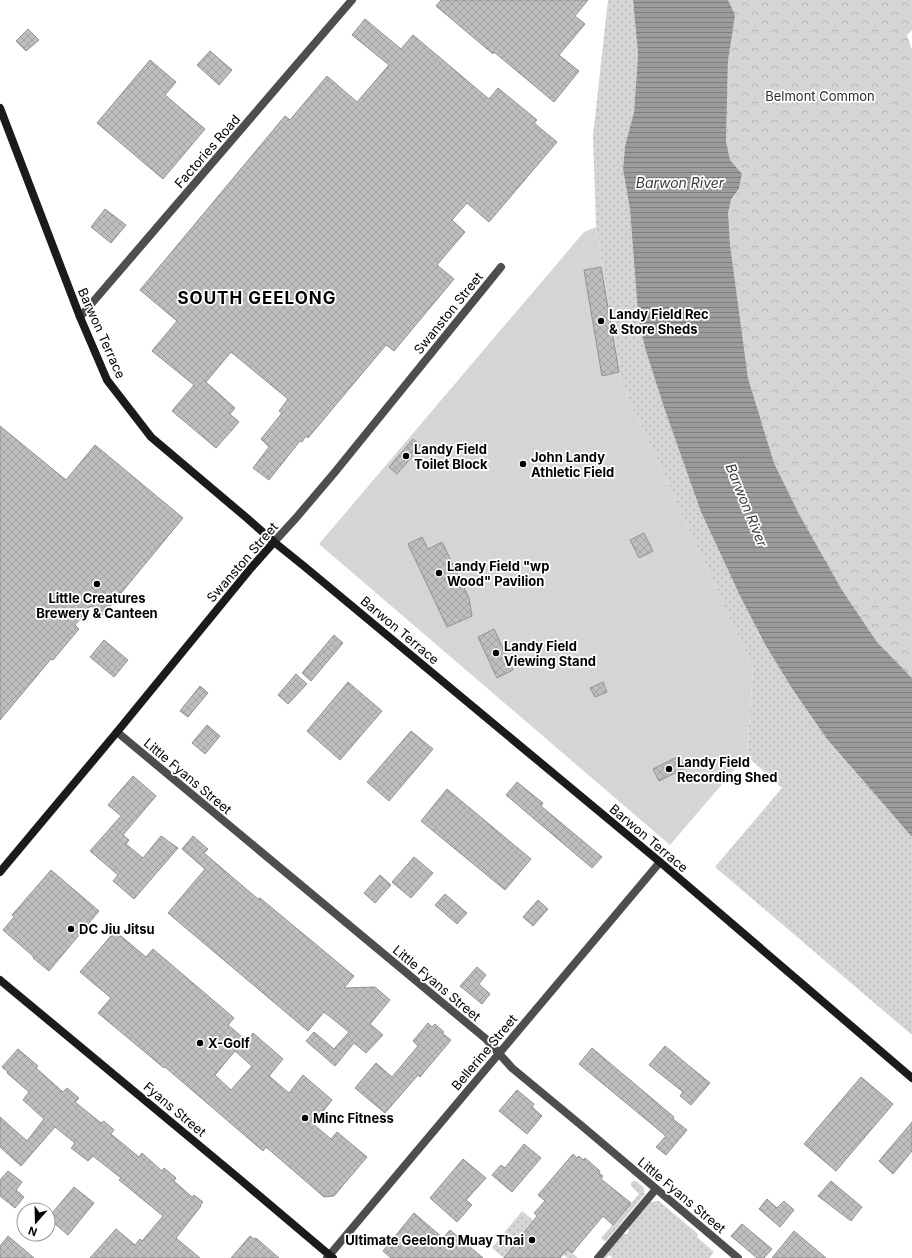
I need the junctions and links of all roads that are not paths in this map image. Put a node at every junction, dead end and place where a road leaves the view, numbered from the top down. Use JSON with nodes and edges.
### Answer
{"nodes":[{"id":1,"x":352,"y":0,"type":"edge"},
{"id":2,"x":0,"y":108,"type":"edge"},
{"id":3,"x":500,"y":267,"type":"dead end"},
{"id":4,"x":80,"y":317,"type":"junction"},
{"id":5,"x":274,"y":542,"type":"junction"},
{"id":6,"x":117,"y":732,"type":"junction"},
{"id":7,"x":660,"y":862,"type":"junction"},
{"id":8,"x":0,"y":872,"type":"edge"},
{"id":9,"x":0,"y":980,"type":"edge"},
{"id":10,"x":498,"y":1053,"type":"junction"},
{"id":11,"x":912,"y":1078,"type":"edge"},
{"id":12,"x":656,"y":1189,"type":"junction"},
{"id":13,"x":330,"y":1257,"type":"edge"},
{"id":14,"x":598,"y":1258,"type":"edge"},
{"id":15,"x":738,"y":1258,"type":"edge"}],
"edges":[{"from":1,"to":4,"type":"street","name":"Factories Road"},
{"from":2,"to":4,"type":"street","name":"Barwon Terrace"},
{"from":3,"to":5,"type":"street","name":"Swanston Street"},
{"from":4,"to":5,"type":"street","name":"Barwon Terrace"},
{"from":5,"to":6,"type":"street","name":"Swanston Street"},
{"from":5,"to":7,"type":"street","name":"Barwon Terrace"},
{"from":6,"to":8,"type":"street","name":"Swanston Street"},
{"from":6,"to":10,"type":"street","name":"Little Fyans Street"},
{"from":7,"to":10,"type":"street","name":"Bellerine Street"},
{"from":7,"to":11,"type":"street","name":"Barwon Terrace"},
{"from":9,"to":13,"type":"street","name":"Fyans Street"},
{"from":10,"to":12,"type":"street","name":"Little Fyans Street"},
{"from":10,"to":13,"type":"street","name":"Bellerine Street"},
{"from":12,"to":14,"type":"street"},
{"from":12,"to":15,"type":"street","name":"Little Fyans Street"}]}
